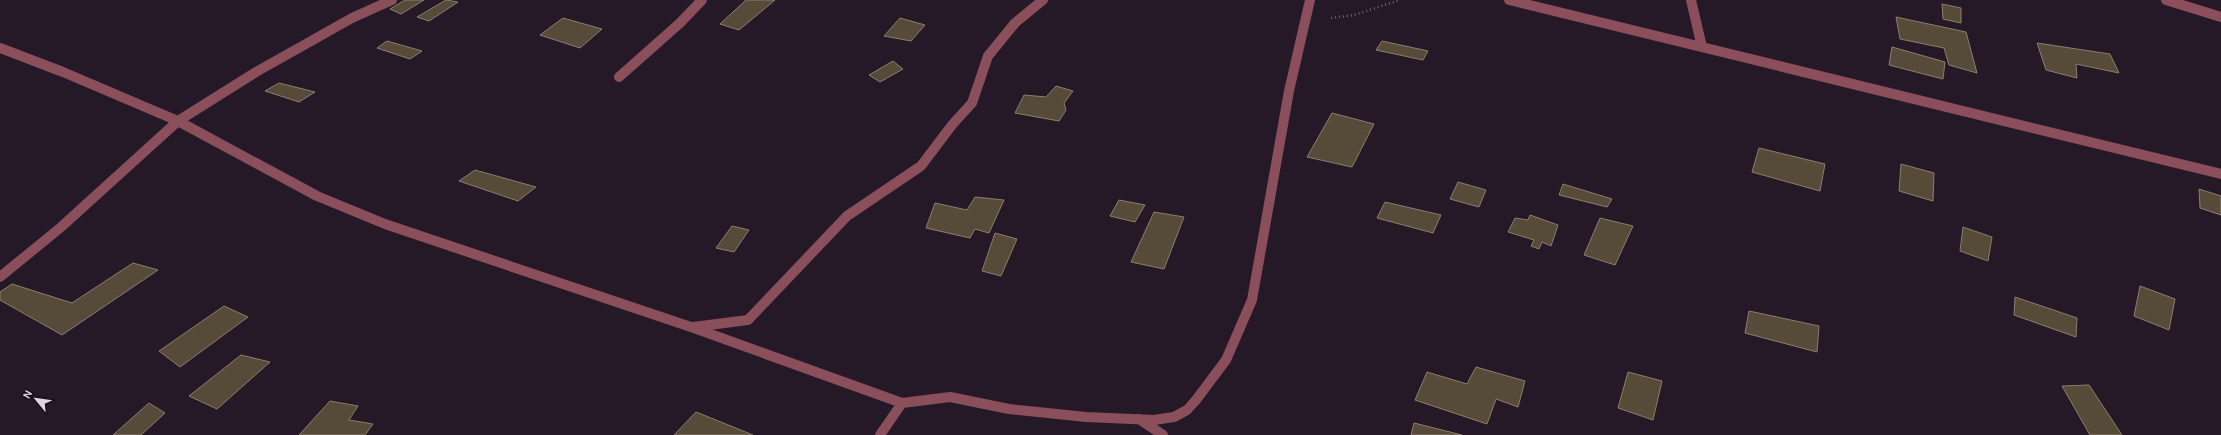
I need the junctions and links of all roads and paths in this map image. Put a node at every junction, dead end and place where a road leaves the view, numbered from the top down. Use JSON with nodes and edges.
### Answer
{"nodes":[{"id":1,"x":392,"y":0,"type":"edge"},
{"id":2,"x":702,"y":0,"type":"edge"},
{"id":3,"x":1043,"y":0,"type":"edge"},
{"id":4,"x":1310,"y":0,"type":"edge"},
{"id":5,"x":1400,"y":0,"type":"edge"},
{"id":6,"x":1509,"y":0,"type":"edge"},
{"id":7,"x":1692,"y":0,"type":"edge"},
{"id":8,"x":2166,"y":0,"type":"edge"},
{"id":9,"x":2221,"y":17,"type":"edge"},
{"id":10,"x":1326,"y":18,"type":"dead end"},
{"id":11,"x":1702,"y":47,"type":"junction"},
{"id":12,"x":0,"y":48,"type":"edge"},
{"id":13,"x":618,"y":77,"type":"dead end"},
{"id":14,"x":178,"y":121,"type":"junction"},
{"id":15,"x":2221,"y":174,"type":"edge"},
{"id":16,"x":0,"y":277,"type":"edge"},
{"id":17,"x":691,"y":327,"type":"junction"},
{"id":18,"x":902,"y":403,"type":"junction"},
{"id":19,"x":1139,"y":419,"type":"junction"},
{"id":20,"x":880,"y":435,"type":"edge"},
{"id":21,"x":1164,"y":435,"type":"edge"}],
"edges":[{"from":1,"to":14,"type":"street"},
{"from":2,"to":13,"type":"street"},
{"from":3,"to":17,"type":"street"},
{"from":4,"to":19,"type":"street"},
{"from":5,"to":10,"type":"path"},
{"from":6,"to":11,"type":"street"},
{"from":7,"to":11,"type":"street"},
{"from":8,"to":9,"type":"street"},
{"from":11,"to":15,"type":"street"},
{"from":12,"to":14,"type":"street"},
{"from":14,"to":16,"type":"street"},
{"from":14,"to":17,"type":"street"},
{"from":17,"to":18,"type":"street"},
{"from":18,"to":19,"type":"street"},
{"from":18,"to":20,"type":"street"},
{"from":19,"to":21,"type":"street"}]}
